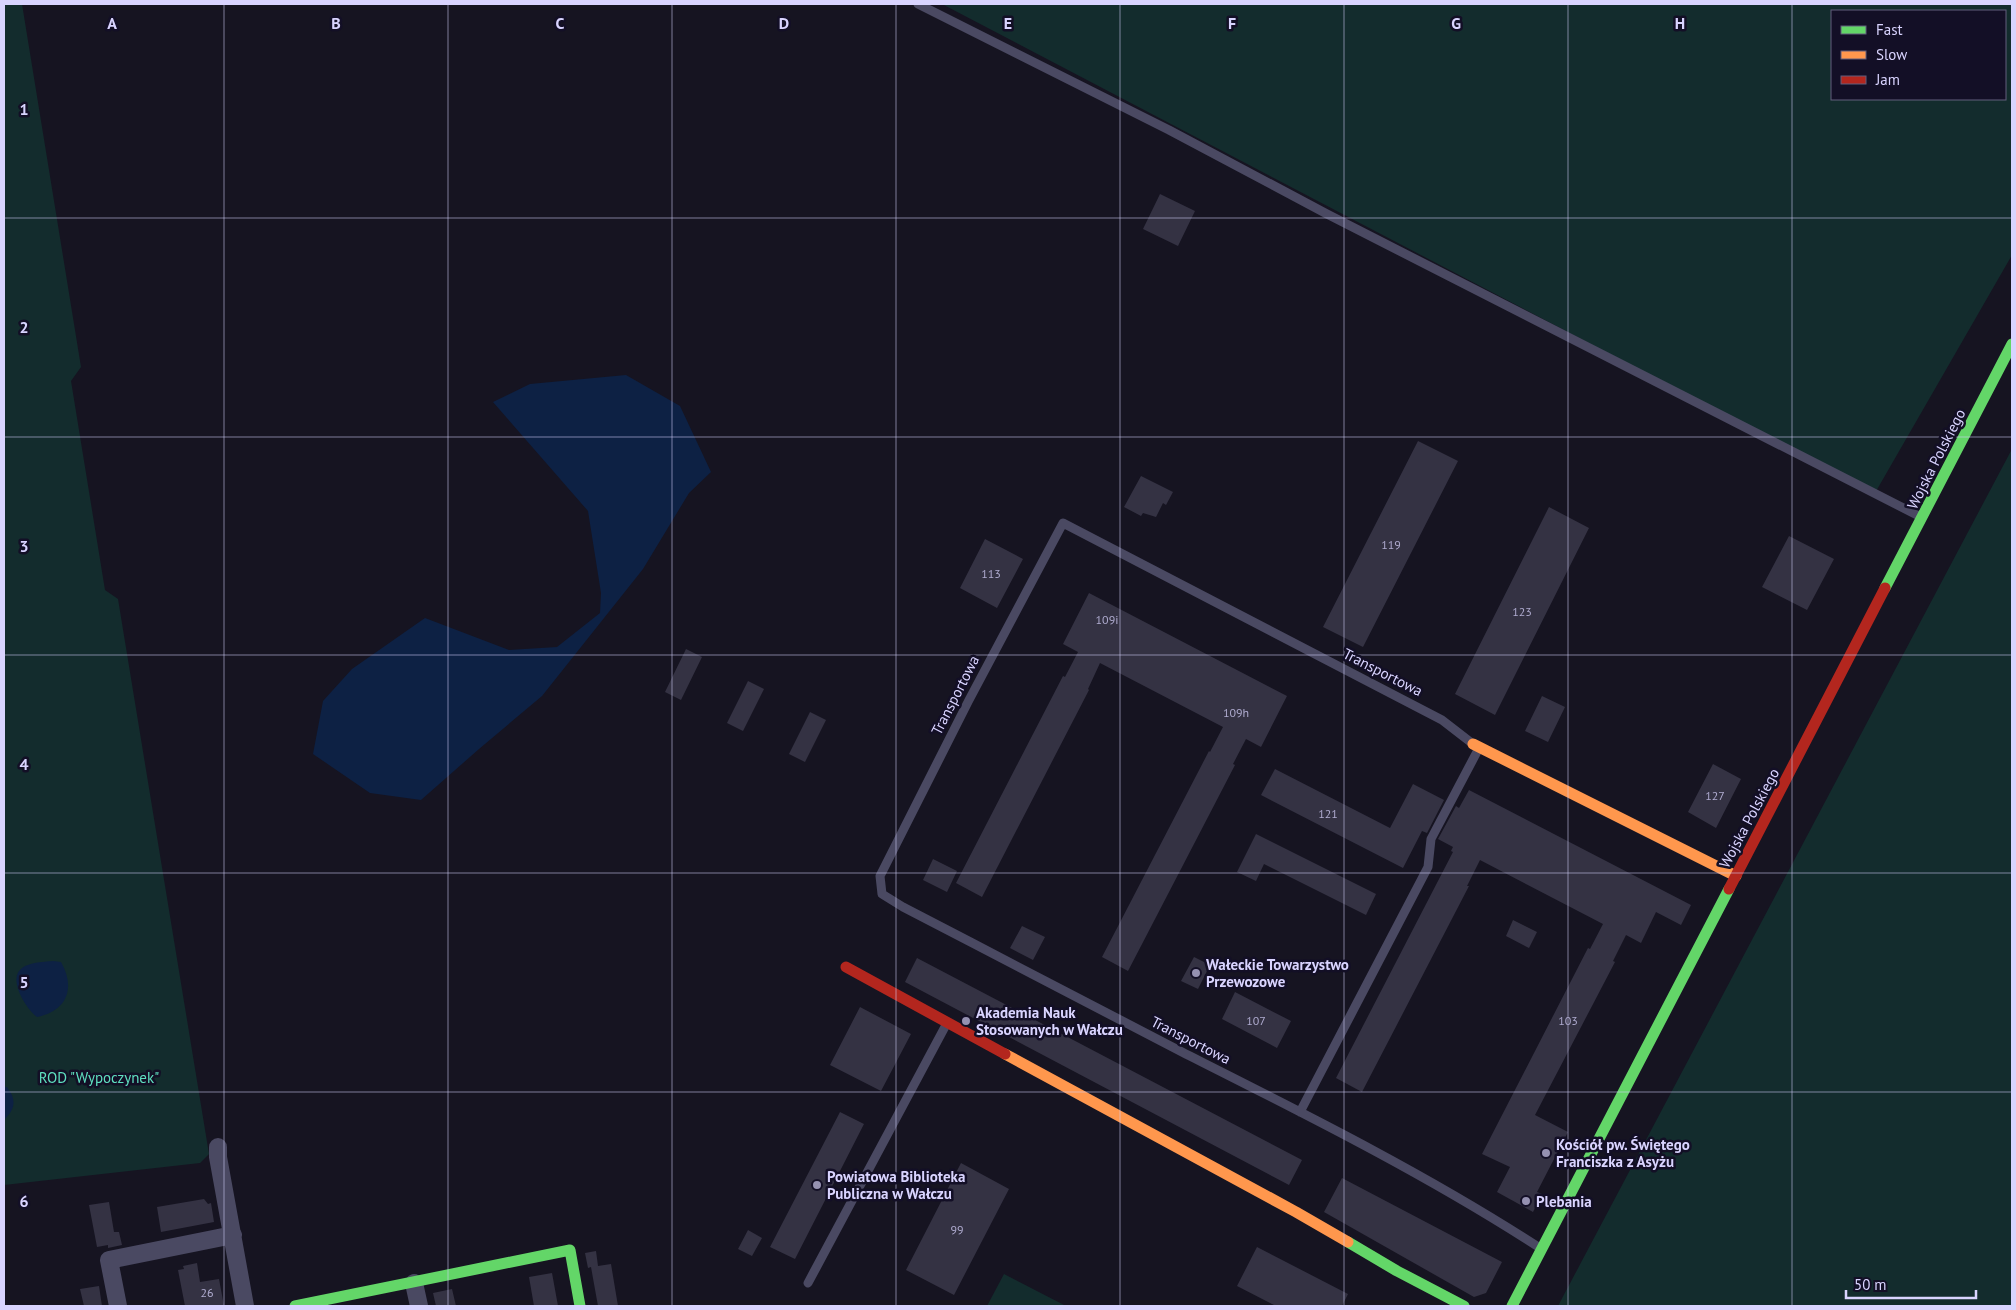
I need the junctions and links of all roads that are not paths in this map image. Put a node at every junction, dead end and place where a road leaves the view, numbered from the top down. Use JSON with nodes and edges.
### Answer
{"nodes":[{"id":1,"x":918,"y":4,"type":"edge"},
{"id":2,"x":2012,"y":344,"type":"edge"},
{"id":3,"x":1922,"y":518,"type":"junction"},
{"id":4,"x":1476,"y":746,"type":"junction"},
{"id":5,"x":1736,"y":876,"type":"junction"},
{"id":6,"x":846,"y":967,"type":"dead end"},
{"id":7,"x":947,"y":1023,"type":"junction"},
{"id":8,"x":1300,"y":1112,"type":"junction"},
{"id":9,"x":218,"y":1147,"type":"dead end"},
{"id":10,"x":233,"y":1235,"type":"junction"},
{"id":11,"x":1542,"y":1250,"type":"junction"},
{"id":12,"x":414,"y":1283,"type":"junction"},
{"id":13,"x":808,"y":1283,"type":"dead end"},
{"id":14,"x":118,"y":1306,"type":"edge"},
{"id":15,"x":245,"y":1306,"type":"edge"},
{"id":16,"x":295,"y":1306,"type":"edge"},
{"id":17,"x":418,"y":1306,"type":"edge"},
{"id":18,"x":580,"y":1306,"type":"edge"},
{"id":19,"x":1464,"y":1306,"type":"edge"},
{"id":20,"x":1512,"y":1306,"type":"edge"}],
"edges":[{"from":1,"to":3,"type":"lane"},
{"from":2,"to":3,"type":"street","name":"Wojska Polskiego"},
{"from":3,"to":5,"type":"street","name":"Wojska Polskiego"},
{"from":4,"to":5,"type":"street","name":"Transportowa"},
{"from":4,"to":8,"type":"lane"},
{"from":4,"to":8,"type":"lane","name":"Transportowa"},
{"from":5,"to":11,"type":"street","name":"Wojska Polskiego"},
{"from":6,"to":7,"type":"street"},
{"from":7,"to":13,"type":"lane"},
{"from":7,"to":19,"type":"street"},
{"from":8,"to":11,"type":"lane","name":"Transportowa"},
{"from":9,"to":10,"type":"street"},
{"from":10,"to":14,"type":"street"},
{"from":10,"to":15,"type":"street"},
{"from":11,"to":20,"type":"street","name":"Wojska Polskiego"},
{"from":12,"to":16,"type":"street"},
{"from":12,"to":17,"type":"street"},
{"from":12,"to":18,"type":"street"}]}
